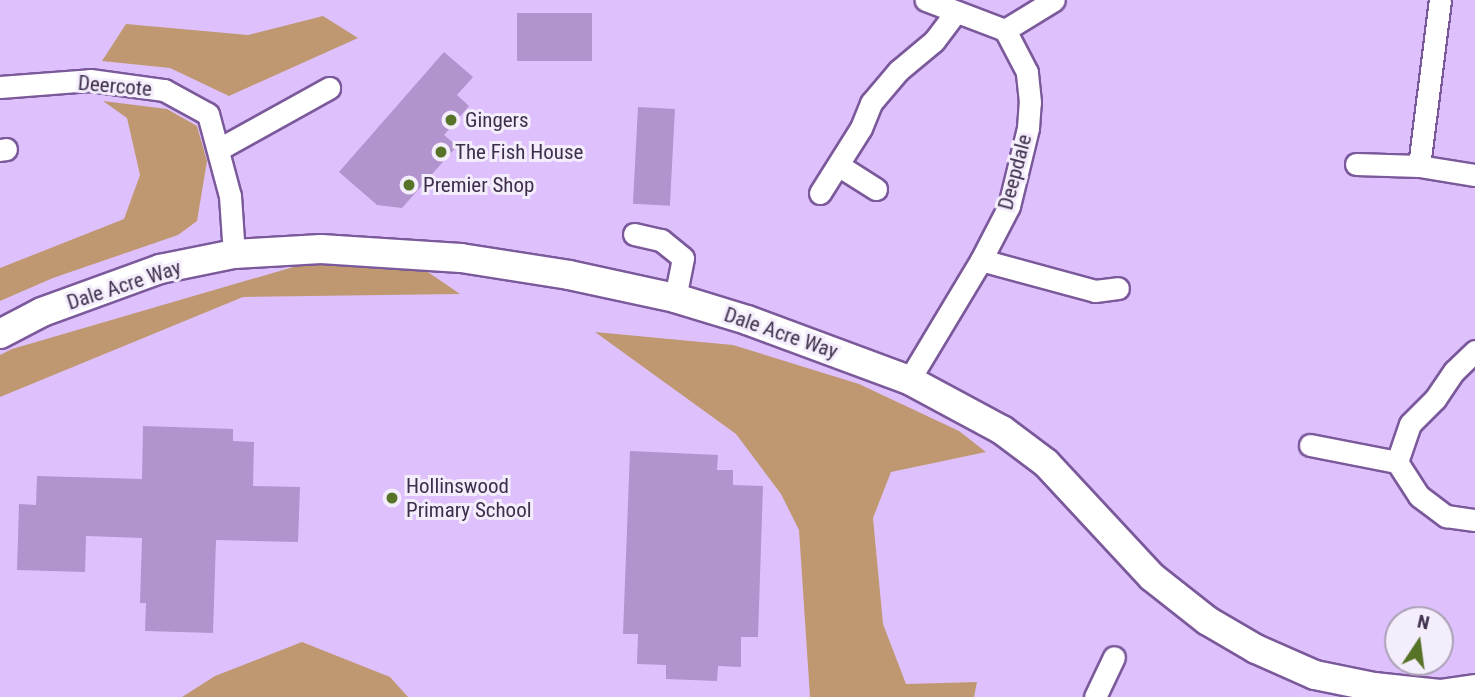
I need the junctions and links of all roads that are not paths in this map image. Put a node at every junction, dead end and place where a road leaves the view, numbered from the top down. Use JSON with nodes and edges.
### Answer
{"nodes":[{"id":1,"x":926,"y":0,"type":"edge"},
{"id":2,"x":1054,"y":0,"type":"edge"},
{"id":3,"x":1440,"y":0,"type":"edge"},
{"id":4,"x":956,"y":12,"type":"junction"},
{"id":5,"x":1005,"y":30,"type":"junction"},
{"id":6,"x":0,"y":87,"type":"edge"},
{"id":7,"x":329,"y":88,"type":"dead end"},
{"id":8,"x":219,"y":149,"type":"junction"},
{"id":9,"x":838,"y":164,"type":"junction"},
{"id":10,"x":1356,"y":164,"type":"dead end"},
{"id":11,"x":1419,"y":166,"type":"junction"},
{"id":12,"x":1475,"y":175,"type":"edge"},
{"id":13,"x":876,"y":189,"type":"dead end"},
{"id":14,"x":820,"y":193,"type":"dead end"},
{"id":15,"x":634,"y":234,"type":"dead end"},
{"id":16,"x":234,"y":254,"type":"junction"},
{"id":17,"x":981,"y":260,"type":"junction"},
{"id":18,"x":1118,"y":288,"type":"dead end"},
{"id":19,"x":676,"y":298,"type":"junction"},
{"id":20,"x":0,"y":334,"type":"edge"},
{"id":21,"x":1475,"y":351,"type":"edge"},
{"id":22,"x":909,"y":380,"type":"junction"},
{"id":23,"x":1310,"y":445,"type":"dead end"},
{"id":24,"x":1396,"y":462,"type":"junction"},
{"id":25,"x":1475,"y":520,"type":"edge"},
{"id":26,"x":1114,"y":657,"type":"dead end"},
{"id":27,"x":1475,"y":689,"type":"edge"},
{"id":28,"x":1440,"y":695,"type":"edge"},
{"id":29,"x":1095,"y":697,"type":"edge"}],
"edges":[{"from":1,"to":4,"type":"street"},
{"from":2,"to":5,"type":"street"},
{"from":3,"to":11,"type":"street"},
{"from":4,"to":5,"type":"street"},
{"from":4,"to":9,"type":"street"},
{"from":5,"to":17,"type":"street","name":"Deepdale"},
{"from":6,"to":8,"type":"street","name":"Deercote"},
{"from":7,"to":8,"type":"street"},
{"from":8,"to":16,"type":"street","name":"Deercote"},
{"from":9,"to":13,"type":"street"},
{"from":9,"to":14,"type":"street"},
{"from":10,"to":11,"type":"street"},
{"from":11,"to":12,"type":"street"},
{"from":15,"to":19,"type":"street"},
{"from":16,"to":19,"type":"street","name":"Dale Acre Way"},
{"from":16,"to":20,"type":"street","name":"Dale Acre Way"},
{"from":17,"to":18,"type":"street"},
{"from":17,"to":22,"type":"street","name":"Deepdale"},
{"from":19,"to":22,"type":"street","name":"Dale Acre Way"},
{"from":21,"to":24,"type":"street"},
{"from":22,"to":28,"type":"street","name":"Dale Acre Way"},
{"from":23,"to":24,"type":"street"},
{"from":24,"to":25,"type":"street"},
{"from":26,"to":29,"type":"street"},
{"from":27,"to":28,"type":"street","name":"Dale Acre Way"}]}
